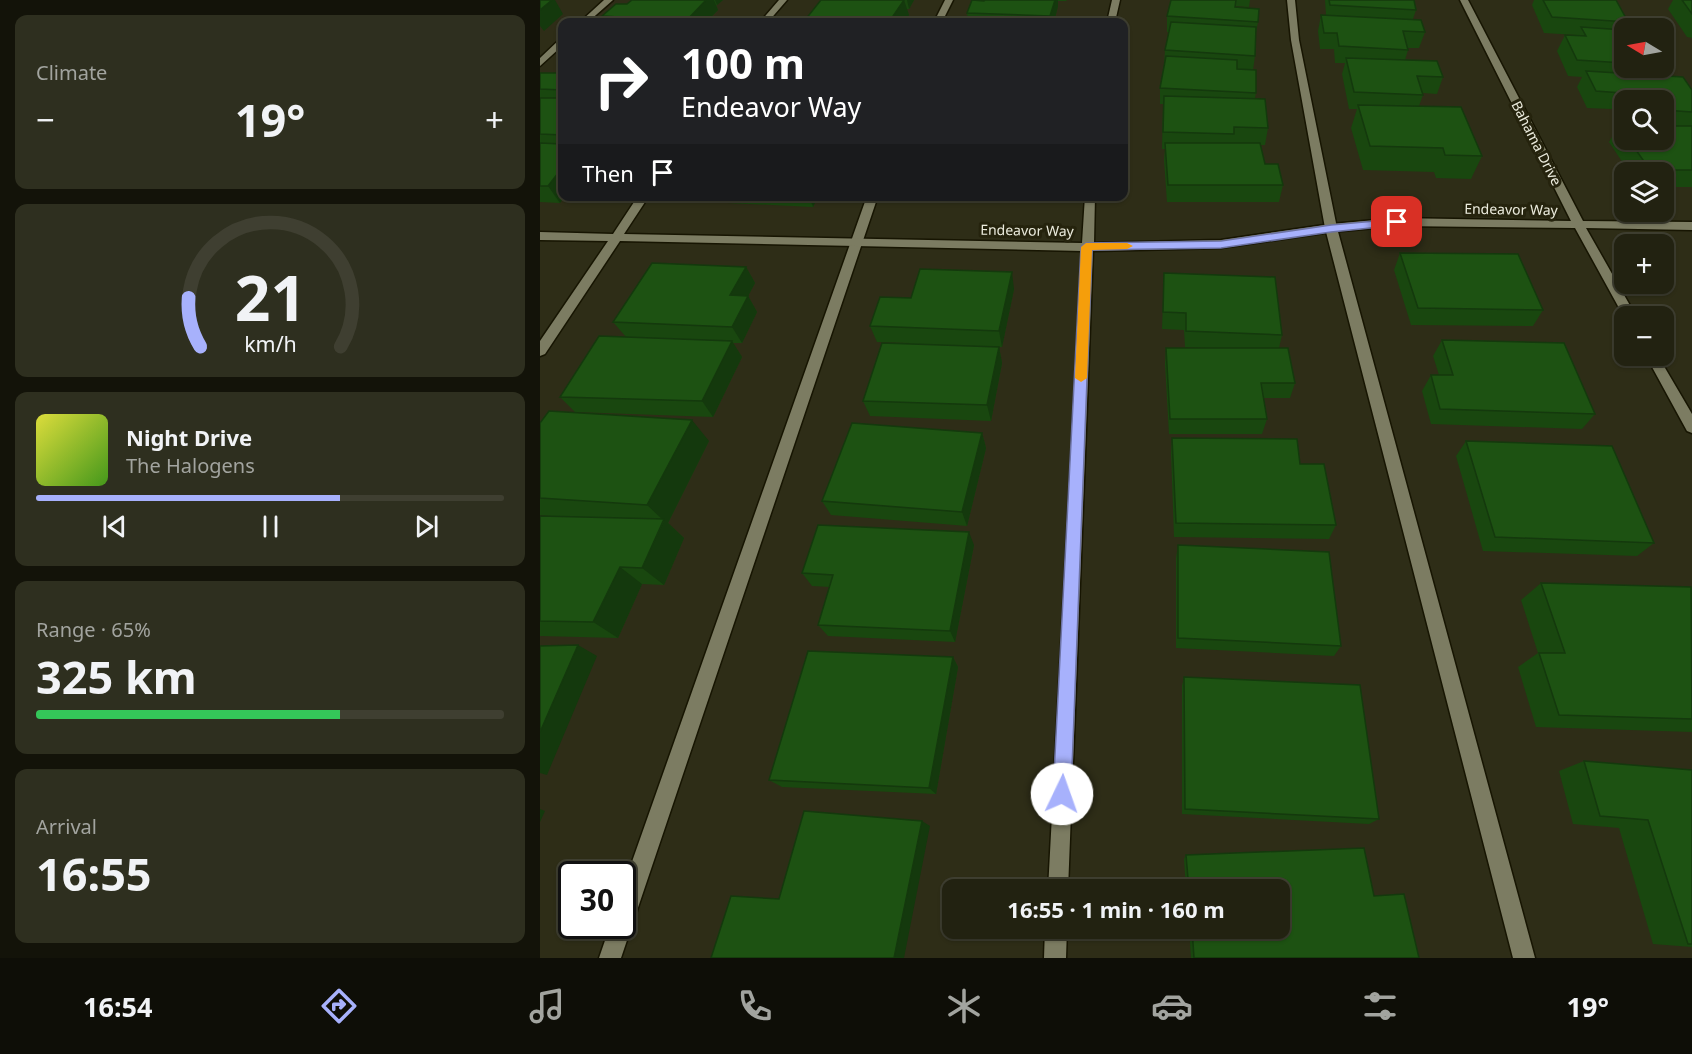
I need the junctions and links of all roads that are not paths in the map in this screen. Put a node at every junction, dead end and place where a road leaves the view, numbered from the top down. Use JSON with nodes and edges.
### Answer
{"nodes":[{"id":1,"x":609,"y":0,"type":"edge"},
{"id":2,"x":783,"y":0,"type":"edge"},
{"id":3,"x":949,"y":0,"type":"edge"},
{"id":4,"x":1116,"y":0,"type":"edge"},
{"id":5,"x":1291,"y":0,"type":"edge"},
{"id":6,"x":1464,"y":0,"type":"edge"},
{"id":7,"x":589,"y":18,"type":"edge"},
{"id":8,"x":767,"y":18,"type":"edge"},
{"id":9,"x":940,"y":18,"type":"edge"},
{"id":10,"x":1111,"y":18,"type":"edge"},
{"id":11,"x":558,"y":46,"type":"edge"},
{"id":12,"x":540,"y":63,"type":"edge"},
{"id":13,"x":641,"y":201,"type":"edge"},
{"id":14,"x":871,"y":201,"type":"edge"},
{"id":15,"x":1090,"y":201,"type":"edge"},
{"id":16,"x":1580,"y":225,"type":"junction"},
{"id":17,"x":1692,"y":226,"type":"edge"},
{"id":18,"x":1331,"y":228,"type":"junction"},
{"id":19,"x":540,"y":236,"type":"edge"},
{"id":20,"x":618,"y":236,"type":"junction"},
{"id":21,"x":856,"y":242,"type":"junction"},
{"id":22,"x":1086,"y":247,"type":"junction"},
{"id":23,"x":1625,"y":306,"type":"edge"},
{"id":24,"x":540,"y":351,"type":"edge"},
{"id":25,"x":1658,"y":366,"type":"edge"},
{"id":26,"x":1692,"y":427,"type":"edge"},
{"id":27,"x":1058,"y":879,"type":"edge"},
{"id":28,"x":636,"y":883,"type":"edge"},
{"id":29,"x":617,"y":939,"type":"edge"},
{"id":30,"x":1056,"y":939,"type":"edge"},
{"id":31,"x":610,"y":958,"type":"edge"},
{"id":32,"x":1055,"y":958,"type":"edge"},
{"id":33,"x":1524,"y":958,"type":"edge"}],
"edges":[{"from":1,"to":7,"type":"street"},
{"from":2,"to":8,"type":"street"},
{"from":3,"to":9,"type":"street"},
{"from":4,"to":10,"type":"street"},
{"from":5,"to":18,"type":"street"},
{"from":6,"to":16,"type":"street","name":"Bahama Drive"},
{"from":11,"to":12,"type":"street"},
{"from":13,"to":20,"type":"street"},
{"from":14,"to":21,"type":"street"},
{"from":15,"to":22,"type":"street"},
{"from":16,"to":17,"type":"street","name":"Endeavor Way"},
{"from":16,"to":18,"type":"street","name":"Endeavor Way"},
{"from":16,"to":23,"type":"street","name":"Bahama Drive"},
{"from":18,"to":22,"type":"street","name":"Endeavor Way"},
{"from":18,"to":33,"type":"street"},
{"from":19,"to":20,"type":"street","name":"Endeavor Way"},
{"from":20,"to":21,"type":"street","name":"Endeavor Way"},
{"from":20,"to":24,"type":"street"},
{"from":21,"to":22,"type":"street","name":"Endeavor Way"},
{"from":21,"to":28,"type":"street"},
{"from":22,"to":27,"type":"street"},
{"from":25,"to":26,"type":"street"},
{"from":29,"to":31,"type":"street"},
{"from":30,"to":32,"type":"street"}]}
